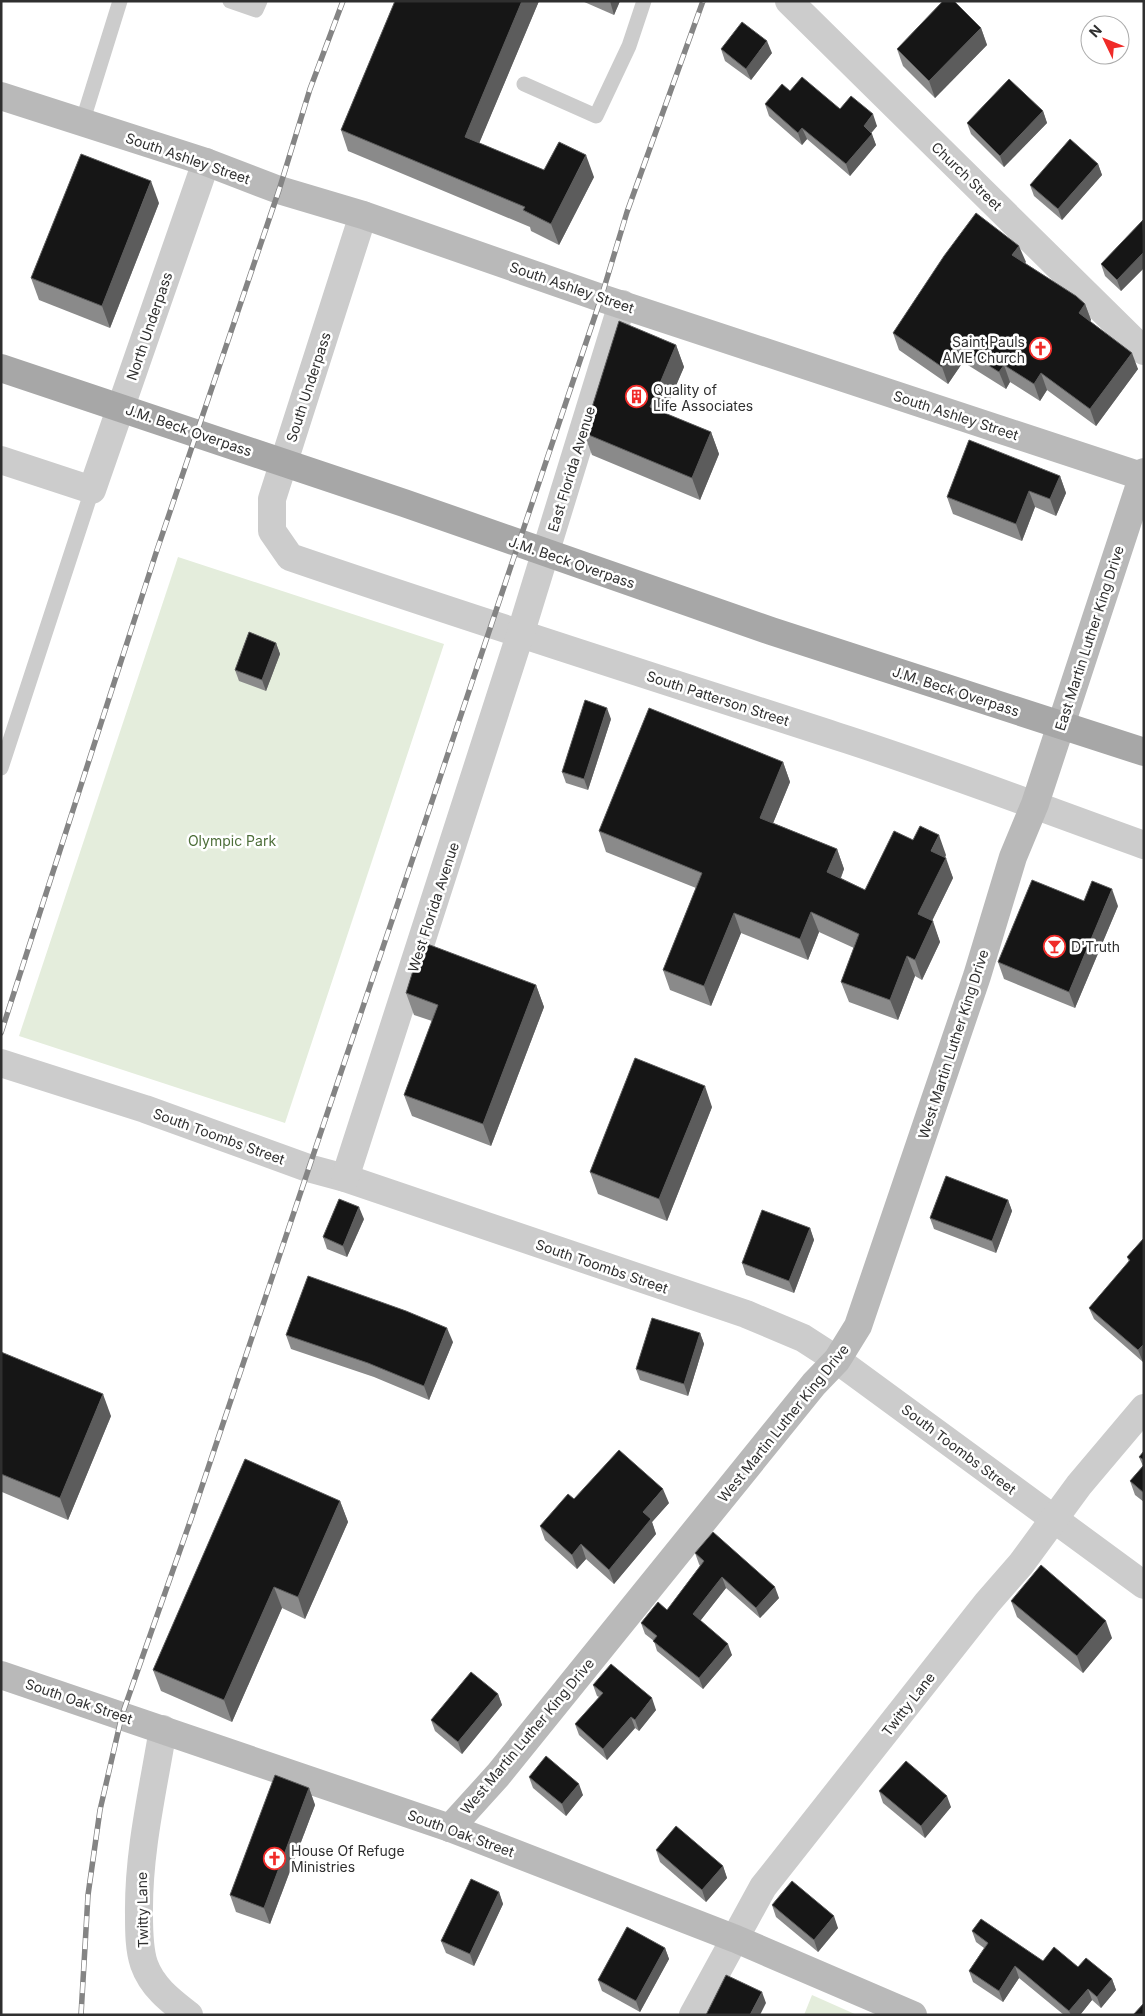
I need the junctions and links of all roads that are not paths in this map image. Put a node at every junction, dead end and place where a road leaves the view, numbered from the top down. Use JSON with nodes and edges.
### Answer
{"nodes":[{"id":1,"x":120,"y":1,"type":"edge"},
{"id":2,"x":230,"y":1,"type":"edge"},
{"id":3,"x":644,"y":1,"type":"edge"},
{"id":4,"x":789,"y":1,"type":"edge"},
{"id":5,"x":258,"y":6,"type":"edge"},
{"id":6,"x":524,"y":84,"type":"dead end"},
{"id":7,"x":1,"y":96,"type":"edge"},
{"id":8,"x":82,"y":123,"type":"junction"},
{"id":9,"x":206,"y":162,"type":"junction"},
{"id":10,"x":363,"y":215,"type":"junction"},
{"id":11,"x":622,"y":304,"type":"junction"},
{"id":12,"x":1144,"y":351,"type":"edge"},
{"id":13,"x":4,"y":371,"type":"edge"},
{"id":14,"x":1,"y":460,"type":"edge"},
{"id":15,"x":1143,"y":475,"type":"edge"},
{"id":16,"x":92,"y":490,"type":"junction"},
{"id":17,"x":290,"y":556,"type":"joint"},
{"id":18,"x":520,"y":635,"type":"junction"},
{"id":19,"x":1144,"y":752,"type":"edge"},
{"id":20,"x":1,"y":768,"type":"edge"},
{"id":21,"x":1035,"y":804,"type":"junction"},
{"id":22,"x":1144,"y":845,"type":"edge"},
{"id":23,"x":1,"y":1063,"type":"edge"},
{"id":24,"x":345,"y":1178,"type":"junction"},
{"id":25,"x":837,"y":1360,"type":"junction"},
{"id":26,"x":1144,"y":1408,"type":"edge"},
{"id":27,"x":1052,"y":1520,"type":"junction"},
{"id":28,"x":1144,"y":1585,"type":"edge"},
{"id":29,"x":1,"y":1674,"type":"edge"},
{"id":30,"x":163,"y":1729,"type":"junction"},
{"id":31,"x":450,"y":1828,"type":"junction"},
{"id":32,"x":736,"y":1939,"type":"junction"},
{"id":33,"x":189,"y":2015,"type":"edge"},
{"id":34,"x":693,"y":2015,"type":"edge"},
{"id":35,"x":913,"y":2015,"type":"edge"}],
"edges":[{"from":1,"to":8,"type":"lane"},
{"from":2,"to":5,"type":"lane"},
{"from":3,"to":6,"type":"lane"},
{"from":4,"to":12,"type":"street","name":"Church Street"},
{"from":7,"to":8,"type":"street","name":"South Ashley Street"},
{"from":8,"to":9,"type":"street","name":"South Ashley Street"},
{"from":9,"to":10,"type":"street","name":"South Ashley Street"},
{"from":9,"to":16,"type":"street","name":"North Underpass"},
{"from":10,"to":11,"type":"street","name":"South Ashley Street"},
{"from":10,"to":17,"type":"street","name":"South Underpass"},
{"from":11,"to":15,"type":"street","name":"South Ashley Street"},
{"from":11,"to":18,"type":"street","name":"East Florida Avenue"},
{"from":13,"to":19,"type":"main road","name":"J.M. Beck Overpass"},
{"from":14,"to":16,"type":"street"},
{"from":15,"to":21,"type":"street","name":"East Martin Luther King Drive"},
{"from":16,"to":20,"type":"lane"},
{"from":17,"to":18,"type":"street","name":"South Patterson Street"},
{"from":18,"to":21,"type":"street","name":"South Patterson Street"},
{"from":18,"to":24,"type":"street","name":"West Florida Avenue"},
{"from":21,"to":22,"type":"street","name":"South Patterson Street"},
{"from":21,"to":25,"type":"street","name":"West Martin Luther King Drive"},
{"from":23,"to":24,"type":"street","name":"South Toombs Street"},
{"from":24,"to":25,"type":"street","name":"South Toombs Street"},
{"from":25,"to":27,"type":"street","name":"South Toombs Street"},
{"from":25,"to":31,"type":"street","name":"West Martin Luther King Drive"},
{"from":26,"to":27,"type":"street","name":"Twitty Lane"},
{"from":27,"to":28,"type":"street","name":"South Toombs Street"},
{"from":27,"to":32,"type":"street","name":"Twitty Lane"},
{"from":29,"to":30,"type":"street","name":"South Oak Street"},
{"from":30,"to":31,"type":"street","name":"South Oak Street"},
{"from":30,"to":33,"type":"street","name":"Twitty Lane"},
{"from":31,"to":32,"type":"street","name":"South Oak Street"},
{"from":32,"to":34,"type":"street","name":"Twitty Lane"},
{"from":32,"to":35,"type":"street","name":"South Oak Street"}]}
